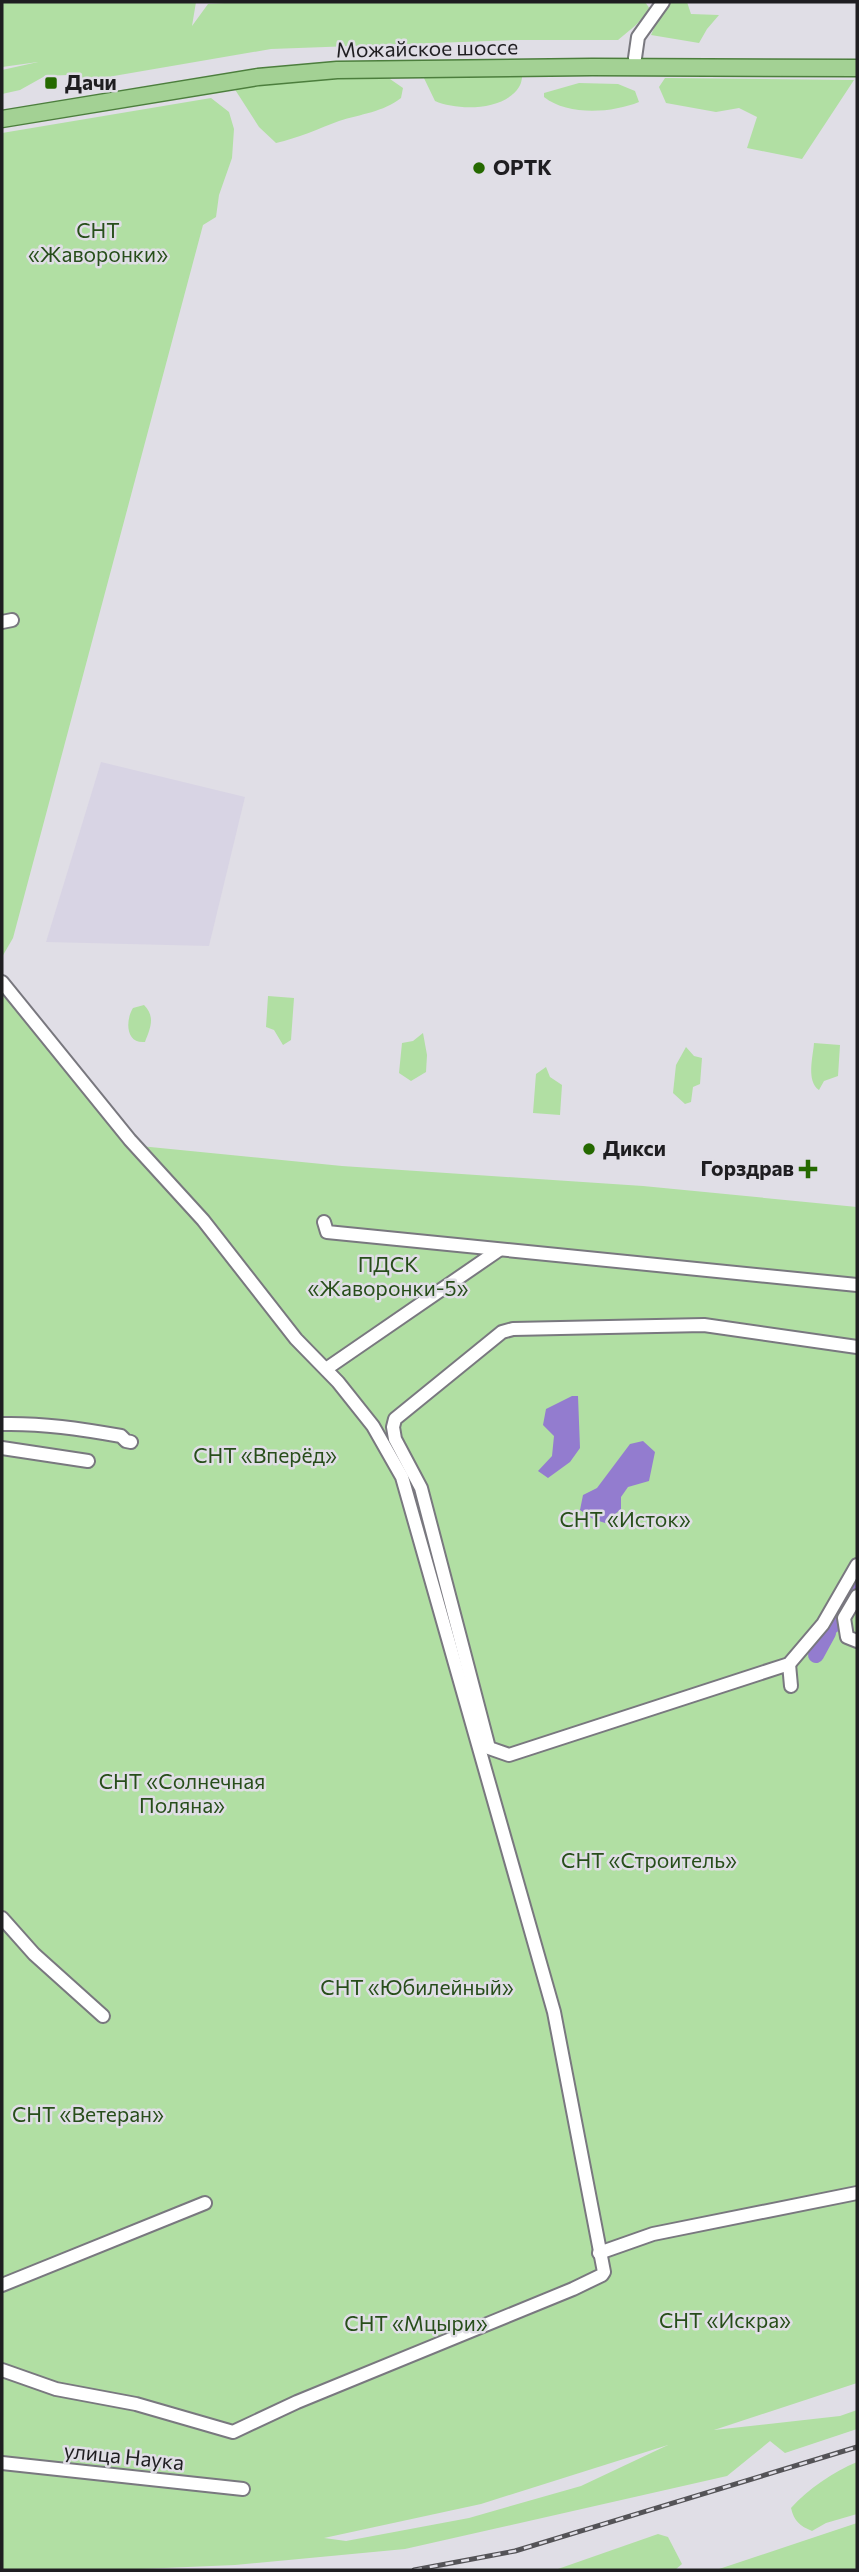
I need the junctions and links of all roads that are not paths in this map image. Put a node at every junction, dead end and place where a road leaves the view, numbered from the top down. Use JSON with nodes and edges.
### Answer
{"nodes":[{"id":1,"x":663,"y":2,"type":"edge"},
{"id":2,"x":635,"y":58,"type":"junction"},
{"id":3,"x":857,"y":59,"type":"edge"},
{"id":4,"x":857,"y":68,"type":"edge"},
{"id":5,"x":2,"y":109,"type":"edge"},
{"id":6,"x":2,"y":119,"type":"edge"},
{"id":7,"x":2,"y":982,"type":"edge"},
{"id":8,"x":324,"y":1222,"type":"dead end"},
{"id":9,"x":499,"y":1250,"type":"junction"},
{"id":10,"x":857,"y":1284,"type":"edge"},
{"id":11,"x":857,"y":1347,"type":"edge"},
{"id":12,"x":326,"y":1369,"type":"junction"},
{"id":13,"x":2,"y":1424,"type":"edge"},
{"id":14,"x":131,"y":1442,"type":"dead end"},
{"id":15,"x":2,"y":1448,"type":"edge"},
{"id":16,"x":88,"y":1461,"type":"dead end"},
{"id":17,"x":857,"y":1565,"type":"edge"},
{"id":18,"x":857,"y":1596,"type":"edge"},
{"id":19,"x":857,"y":1641,"type":"edge"},
{"id":20,"x":789,"y":1664,"type":"junction"},
{"id":21,"x":791,"y":1686,"type":"dead end"},
{"id":22,"x":2,"y":1918,"type":"edge"},
{"id":23,"x":103,"y":2016,"type":"dead end"},
{"id":24,"x":857,"y":2193,"type":"edge"},
{"id":25,"x":205,"y":2203,"type":"dead end"},
{"id":26,"x":599,"y":2253,"type":"junction"},
{"id":27,"x":2,"y":2285,"type":"edge"},
{"id":28,"x":2,"y":2371,"type":"edge"},
{"id":29,"x":2,"y":2463,"type":"edge"},
{"id":30,"x":243,"y":2489,"type":"dead end"}],
"edges":[{"from":1,"to":2,"type":"street"},
{"from":2,"to":3,"type":"main road","name":"Можайское шоссе"},
{"from":2,"to":5,"type":"main road","name":"Можайское шоссе"},
{"from":4,"to":6,"type":"main road","name":"Можайское шоссе"},
{"from":7,"to":12,"type":"street"},
{"from":8,"to":9,"type":"street"},
{"from":9,"to":10,"type":"street"},
{"from":9,"to":12,"type":"street"},
{"from":11,"to":20,"type":"street"},
{"from":12,"to":26,"type":"street"},
{"from":13,"to":14,"type":"street"},
{"from":15,"to":16,"type":"street"},
{"from":17,"to":20,"type":"street"},
{"from":18,"to":19,"type":"street"},
{"from":20,"to":21,"type":"street"},
{"from":22,"to":23,"type":"street"},
{"from":24,"to":26,"type":"street"},
{"from":25,"to":27,"type":"street"},
{"from":26,"to":28,"type":"street"},
{"from":29,"to":30,"type":"street","name":"улица Наука"}]}
